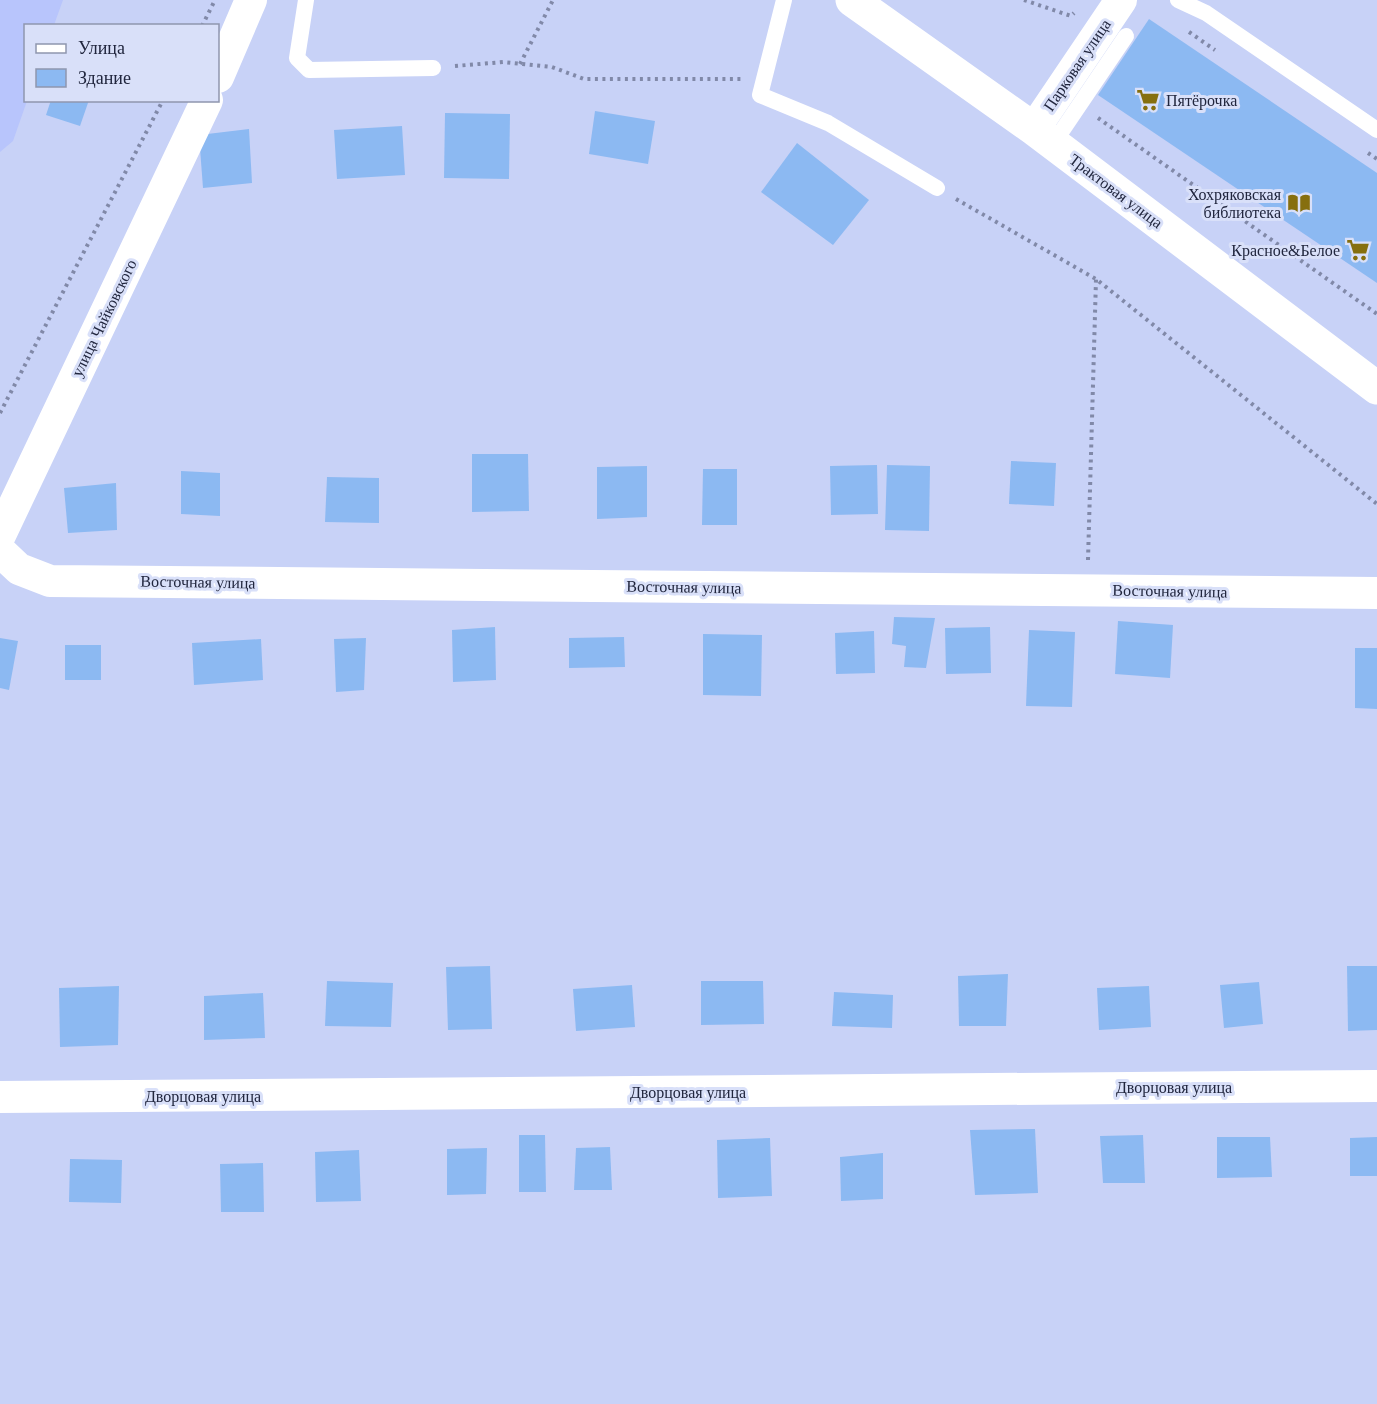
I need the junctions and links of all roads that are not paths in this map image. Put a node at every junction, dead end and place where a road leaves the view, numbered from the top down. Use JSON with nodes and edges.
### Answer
{"nodes":[{"id":1,"x":251,"y":0,"type":"edge"},
{"id":2,"x":306,"y":0,"type":"edge"},
{"id":3,"x":784,"y":0,"type":"edge"},
{"id":4,"x":852,"y":0,"type":"edge"},
{"id":5,"x":1121,"y":0,"type":"edge"},
{"id":6,"x":1179,"y":0,"type":"edge"},
{"id":7,"x":1126,"y":36,"type":"dead end"},
{"id":8,"x":433,"y":68,"type":"road end"},
{"id":9,"x":219,"y":75,"type":"edge"},
{"id":10,"x":206,"y":102,"type":"edge"},
{"id":11,"x":1377,"y":130,"type":"edge"},
{"id":12,"x":1043,"y":136,"type":"junction"},
{"id":13,"x":937,"y":188,"type":"road end"},
{"id":14,"x":1377,"y":388,"type":"edge"},
{"id":15,"x":0,"y":535,"type":"edge"},
{"id":16,"x":0,"y":551,"type":"edge"},
{"id":17,"x":1377,"y":593,"type":"edge"},
{"id":18,"x":1377,"y":1086,"type":"edge"},
{"id":19,"x":0,"y":1097,"type":"edge"}],
"edges":[{"from":1,"to":9,"type":"street"},
{"from":2,"to":8,"type":"lane"},
{"from":3,"to":13,"type":"lane"},
{"from":4,"to":12,"type":"street","name":"Трактовая улица"},
{"from":5,"to":12,"type":"street","name":"Парковая улица"},
{"from":6,"to":11,"type":"lane"},
{"from":7,"to":12,"type":"lane"},
{"from":10,"to":15,"type":"street","name":"улица Чайковского"},
{"from":12,"to":14,"type":"street","name":"Трактовая улица"},
{"from":16,"to":17,"type":"street","name":"Восточная улица"},
{"from":18,"to":19,"type":"street","name":"Дворцовая улица"}]}
